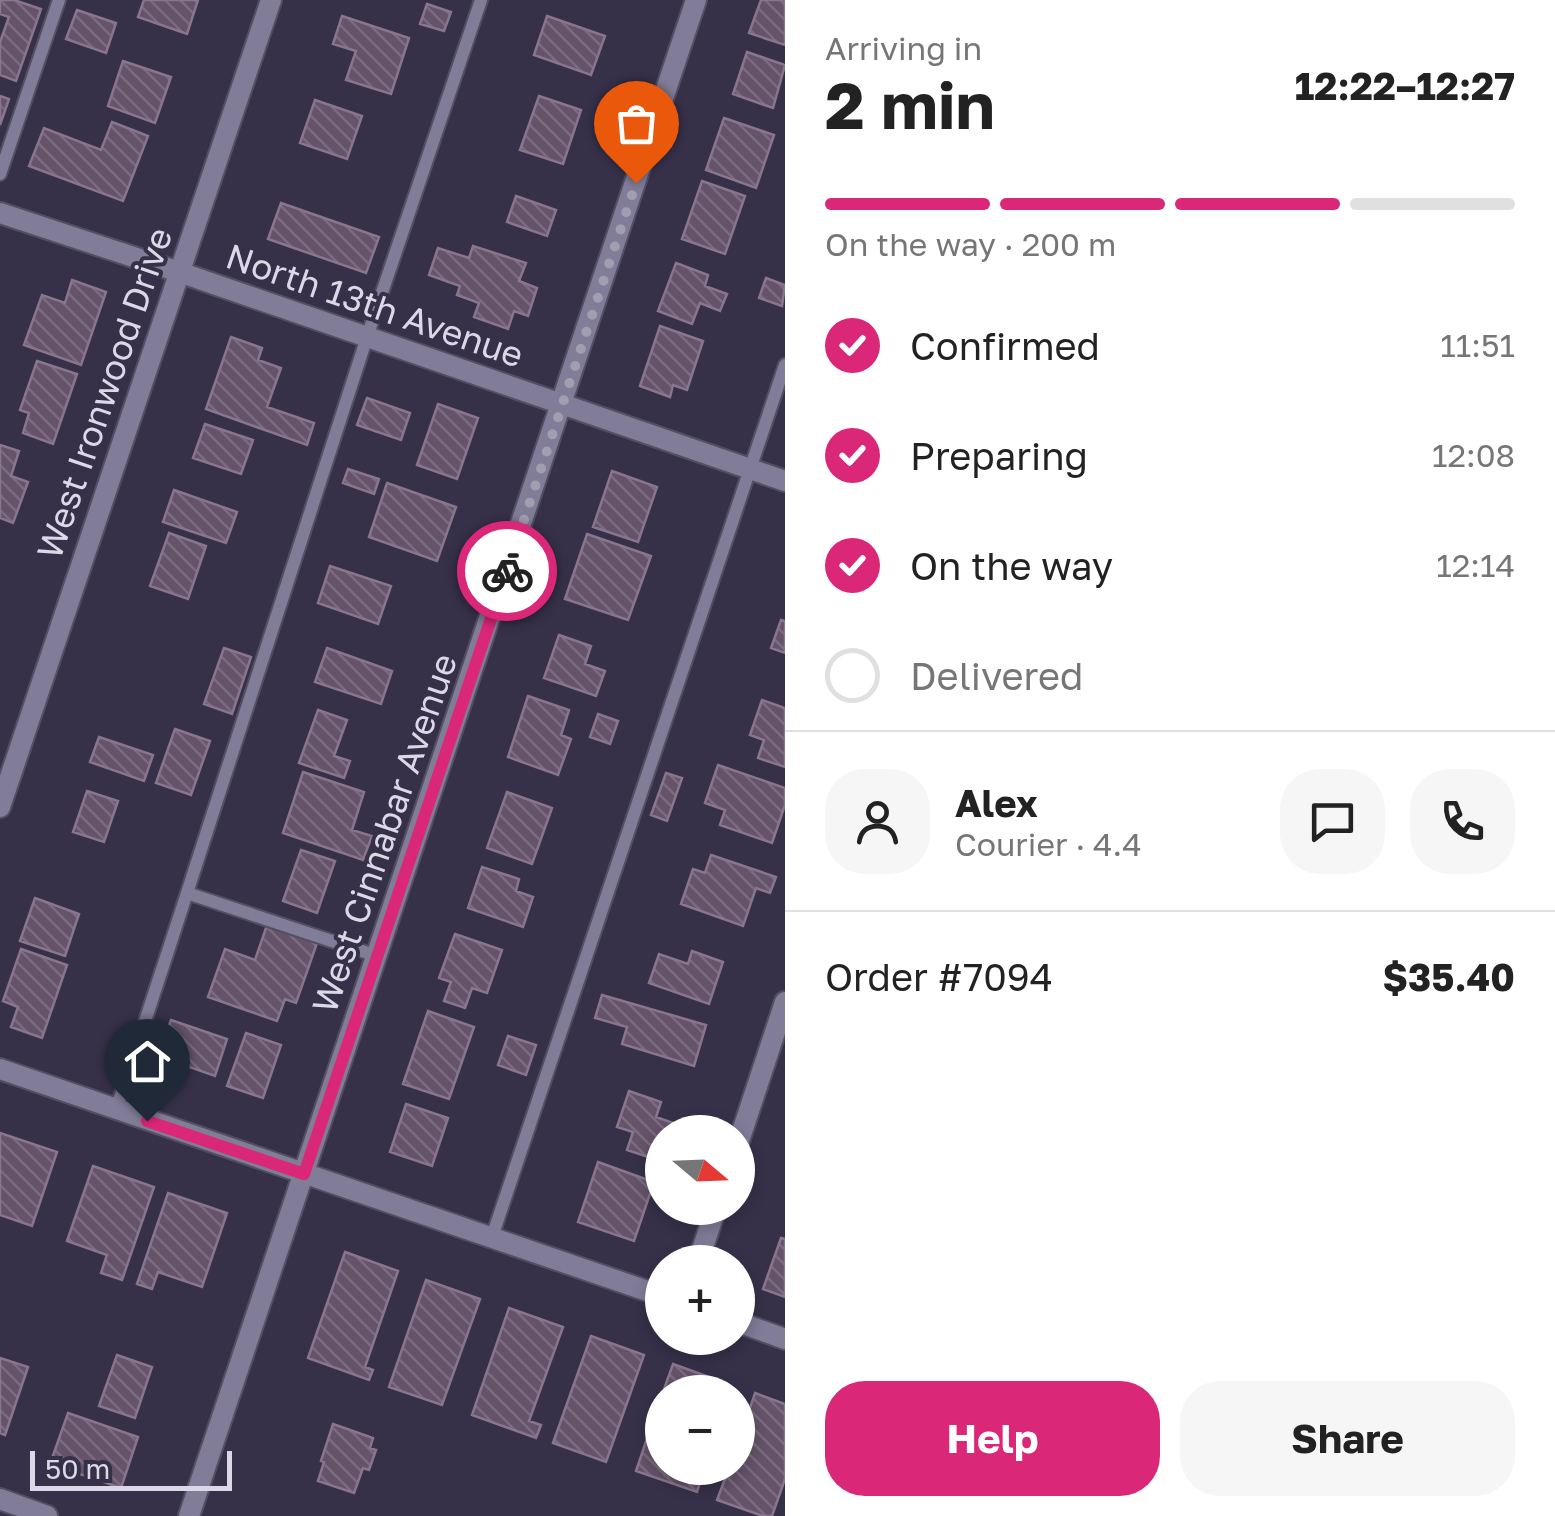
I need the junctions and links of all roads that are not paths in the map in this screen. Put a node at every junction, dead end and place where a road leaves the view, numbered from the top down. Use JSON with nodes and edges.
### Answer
{"nodes":[{"id":1,"x":58,"y":0,"type":"edge"},
{"id":2,"x":271,"y":0,"type":"edge"},
{"id":3,"x":481,"y":0,"type":"edge"},
{"id":4,"x":696,"y":0,"type":"edge"},
{"id":5,"x":0,"y":174,"type":"edge"},
{"id":6,"x":0,"y":213,"type":"edge"},
{"id":7,"x":180,"y":272,"type":"junction"},
{"id":8,"x":367,"y":337,"type":"junction"},
{"id":9,"x":785,"y":365,"type":"edge"},
{"id":10,"x":563,"y":404,"type":"junction"},
{"id":11,"x":750,"y":469,"type":"junction"},
{"id":12,"x":785,"y":481,"type":"edge"},
{"id":13,"x":0,"y":807,"type":"edge"},
{"id":14,"x":187,"y":893,"type":"junction"},
{"id":15,"x":378,"y":956,"type":"junction"},
{"id":16,"x":785,"y":1002,"type":"edge"},
{"id":17,"x":0,"y":1069,"type":"edge"},
{"id":18,"x":116,"y":1110,"type":"junction"},
{"id":19,"x":748,"y":1115,"type":"edge"},
{"id":20,"x":304,"y":1174,"type":"junction"},
{"id":21,"x":492,"y":1237,"type":"junction"},
{"id":22,"x":645,"y":1290,"type":"edge"},
{"id":23,"x":755,"y":1328,"type":"edge"},
{"id":24,"x":785,"y":1339,"type":"edge"},
{"id":25,"x":0,"y":1499,"type":"edge"},
{"id":26,"x":46,"y":1516,"type":"edge"},
{"id":27,"x":189,"y":1516,"type":"edge"}],
"edges":[{"from":1,"to":5,"type":"lane"},
{"from":2,"to":7,"type":"street","name":"West Ironwood Drive"},
{"from":3,"to":8,"type":"lane"},
{"from":4,"to":10,"type":"street","name":"West Cinnabar Avenue"},
{"from":6,"to":7,"type":"street","name":"North 13th Avenue"},
{"from":7,"to":8,"type":"street","name":"North 13th Avenue"},
{"from":7,"to":13,"type":"street","name":"West Ironwood Drive"},
{"from":8,"to":10,"type":"street","name":"North 13th Avenue"},
{"from":8,"to":14,"type":"lane"},
{"from":9,"to":11,"type":"lane"},
{"from":10,"to":11,"type":"street","name":"North 13th Avenue"},
{"from":10,"to":15,"type":"street","name":"West Cinnabar Avenue"},
{"from":11,"to":12,"type":"street","name":"North 13th Avenue"},
{"from":11,"to":21,"type":"lane"},
{"from":14,"to":15,"type":"lane"},
{"from":14,"to":18,"type":"lane"},
{"from":15,"to":20,"type":"street","name":"West Cinnabar Avenue"},
{"from":16,"to":19,"type":"street"},
{"from":17,"to":18,"type":"street"},
{"from":18,"to":20,"type":"street"},
{"from":20,"to":21,"type":"street"},
{"from":20,"to":27,"type":"street","name":"West Cinnabar Avenue"},
{"from":21,"to":22,"type":"street"},
{"from":23,"to":24,"type":"street"},
{"from":25,"to":26,"type":"street"}]}
